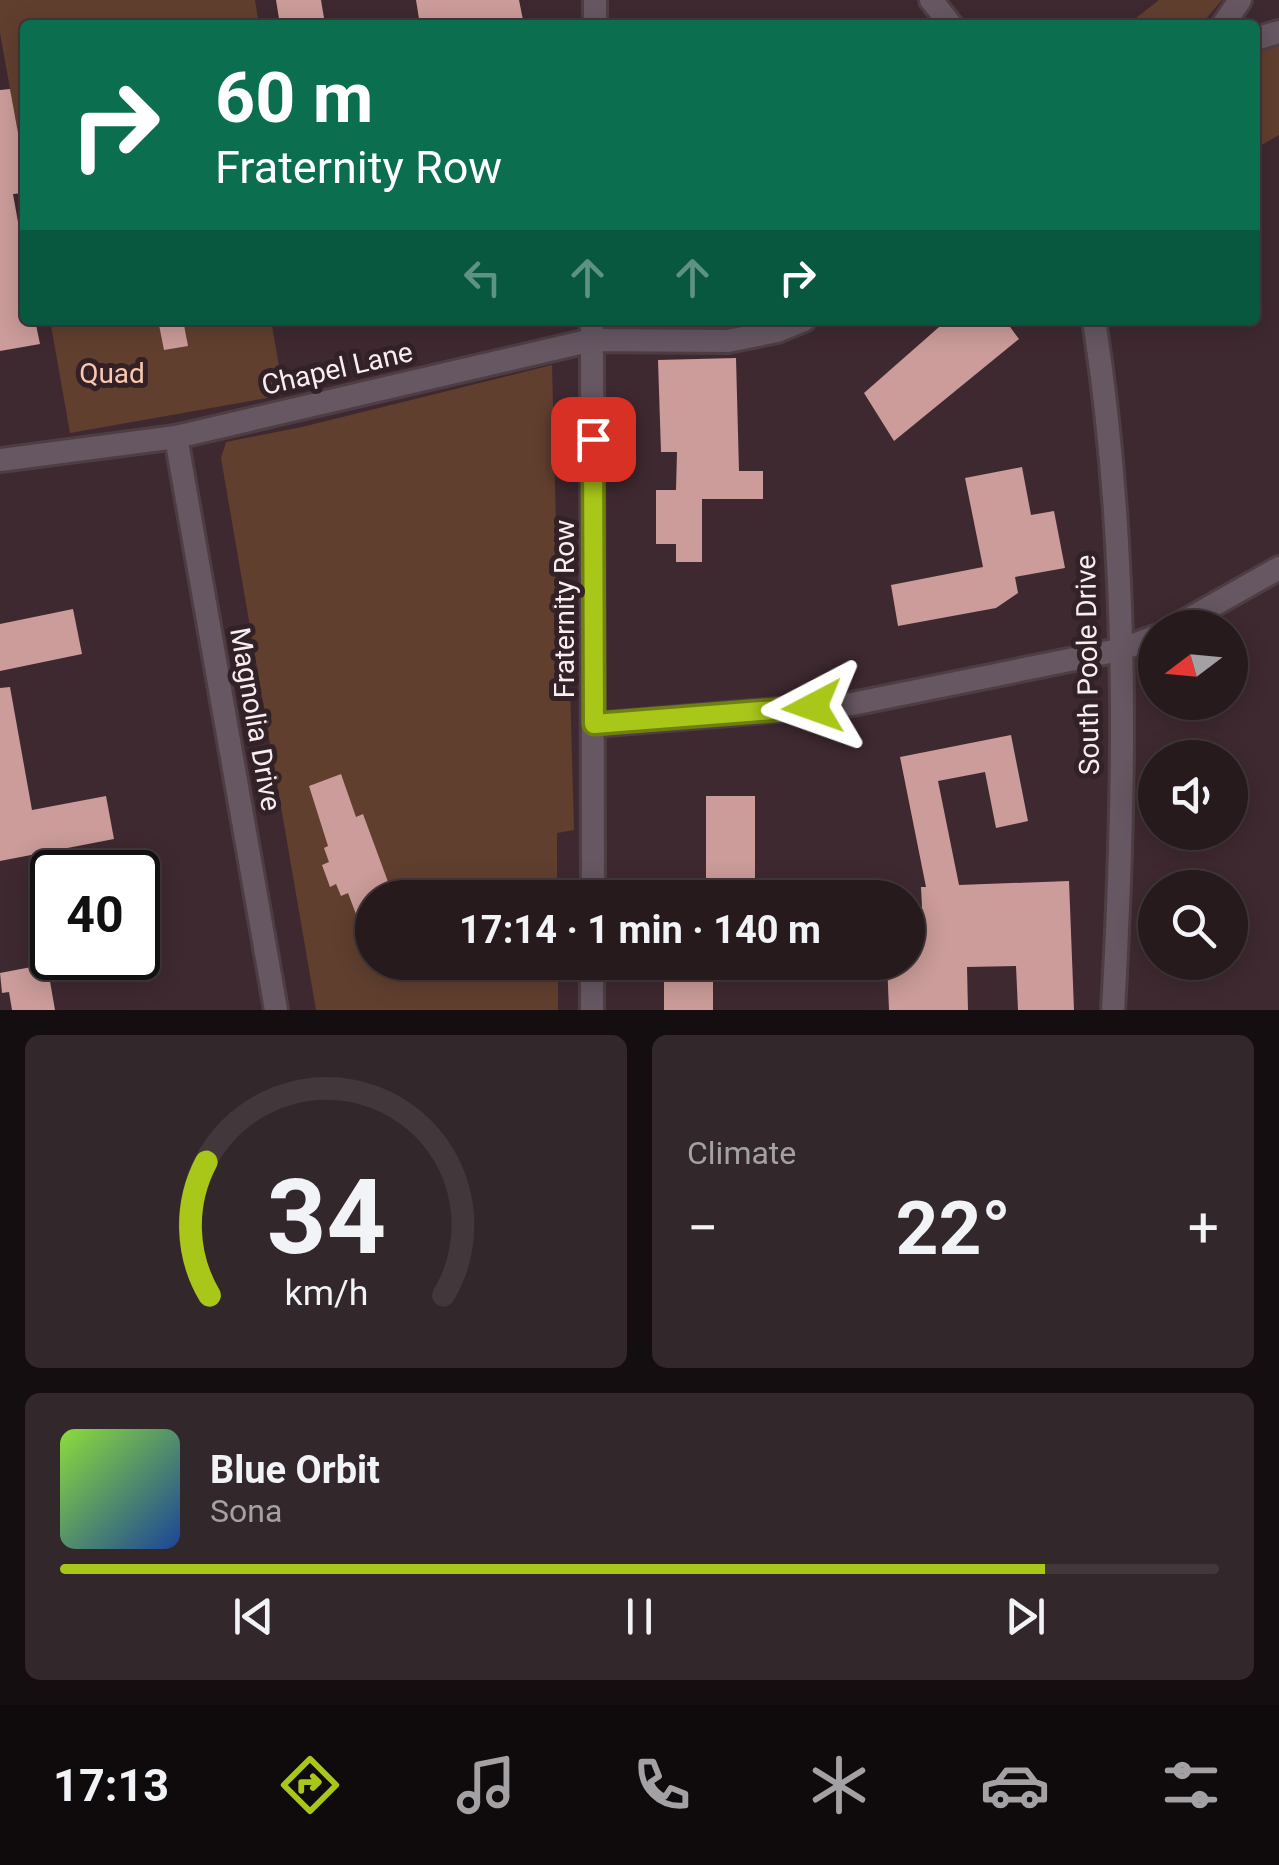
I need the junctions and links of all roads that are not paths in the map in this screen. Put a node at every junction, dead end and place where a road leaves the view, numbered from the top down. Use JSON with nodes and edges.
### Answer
{"nodes":[{"id":1,"x":931,"y":0,"type":"edge"},
{"id":2,"x":947,"y":20,"type":"edge"},
{"id":3,"x":792,"y":325,"type":"edge"},
{"id":4,"x":1095,"y":325,"type":"edge"},
{"id":5,"x":592,"y":330,"type":"edge"},
{"id":6,"x":176,"y":438,"type":"junction"},
{"id":7,"x":0,"y":460,"type":"edge"},
{"id":8,"x":1279,"y":568,"type":"edge"},
{"id":9,"x":1206,"y":610,"type":"edge"},
{"id":10,"x":1138,"y":643,"type":"edge"},
{"id":11,"x":1119,"y":650,"type":"junction"},
{"id":12,"x":594,"y":724,"type":"junction"},
{"id":13,"x":593,"y":880,"type":"edge"},
{"id":14,"x":592,"y":980,"type":"edge"},
{"id":15,"x":276,"y":1010,"type":"edge"},
{"id":16,"x":592,"y":1010,"type":"edge"},
{"id":17,"x":1113,"y":1010,"type":"edge"}],
"edges":[{"from":1,"to":2,"type":"street"},
{"from":3,"to":5,"type":"street","name":"Chapel Lane"},
{"from":4,"to":11,"type":"street","name":"South Poole Drive"},
{"from":5,"to":6,"type":"street","name":"Chapel Lane"},
{"from":5,"to":12,"type":"street","name":"Fraternity Row"},
{"from":6,"to":7,"type":"street","name":"Chapel Lane"},
{"from":6,"to":15,"type":"street","name":"Magnolia Drive"},
{"from":8,"to":9,"type":"street"},
{"from":10,"to":11,"type":"street"},
{"from":11,"to":12,"type":"street"},
{"from":11,"to":17,"type":"street","name":"South Poole Drive"},
{"from":12,"to":13,"type":"street","name":"Fraternity Row"},
{"from":14,"to":16,"type":"street"}]}
